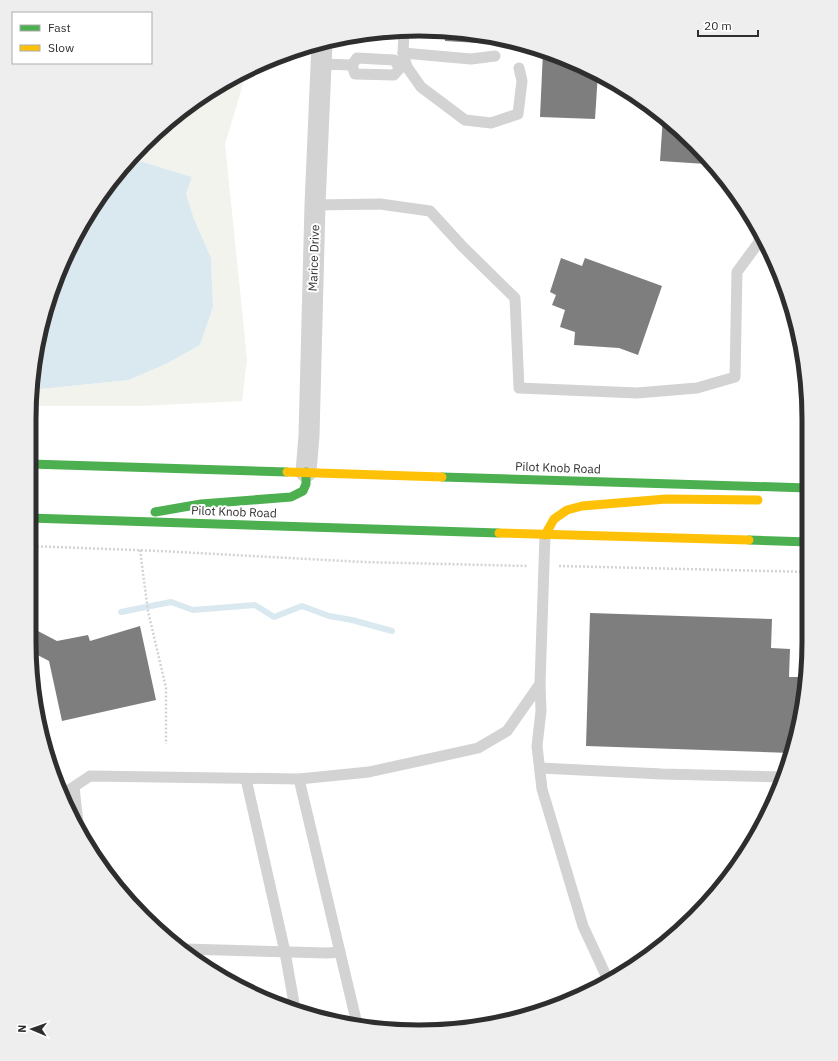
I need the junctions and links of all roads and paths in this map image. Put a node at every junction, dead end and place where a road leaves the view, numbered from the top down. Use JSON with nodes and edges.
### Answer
{"nodes":[{"id":1,"x":404,"y":37,"type":"edge"},
{"id":2,"x":322,"y":49,"type":"edge"},
{"id":3,"x":403,"y":53,"type":"junction"},
{"id":4,"x":495,"y":56,"type":"dead end"},
{"id":5,"x":321,"y":64,"type":"junction"},
{"id":6,"x":352,"y":65,"type":"junction"},
{"id":7,"x":403,"y":68,"type":"junction"},
{"id":8,"x":519,"y":68,"type":"dead end"},
{"id":9,"x":316,"y":205,"type":"junction"},
{"id":10,"x":759,"y":242,"type":"edge"},
{"id":11,"x":36,"y":464,"type":"edge"},
{"id":12,"x":306,"y":472,"type":"junction"},
{"id":13,"x":802,"y":488,"type":"edge"},
{"id":14,"x":765,"y":500,"type":"dead end"},
{"id":15,"x":36,"y":518,"type":"edge"},
{"id":16,"x":114,"y":520,"type":"junction"},
{"id":17,"x":545,"y":535,"type":"junction"},
{"id":18,"x":802,"y":536,"type":"edge"},
{"id":19,"x":791,"y":541,"type":"junction"},
{"id":20,"x":802,"y":542,"type":"edge"},
{"id":21,"x":36,"y":546,"type":"edge"},
{"id":22,"x":140,"y":550,"type":"junction"},
{"id":23,"x":544,"y":566,"type":"junction"},
{"id":24,"x":802,"y":572,"type":"edge"},
{"id":25,"x":540,"y":684,"type":"junction"},
{"id":26,"x":166,"y":744,"type":"dead end"},
{"id":27,"x":540,"y":768,"type":"junction"},
{"id":28,"x":778,"y":777,"type":"edge"},
{"id":29,"x":246,"y":779,"type":"junction"},
{"id":30,"x":299,"y":779,"type":"junction"},
{"id":31,"x":74,"y":787,"type":"junction"},
{"id":32,"x":66,"y":792,"type":"edge"},
{"id":33,"x":77,"y":815,"type":"edge"},
{"id":34,"x":191,"y":949,"type":"edge"},
{"id":35,"x":285,"y":952,"type":"junction"},
{"id":36,"x":340,"y":952,"type":"junction"},
{"id":37,"x":606,"y":976,"type":"edge"},
{"id":38,"x":294,"y":1004,"type":"edge"},
{"id":39,"x":356,"y":1020,"type":"edge"}],
"edges":[{"from":1,"to":3,"type":"lane"},
{"from":2,"to":5,"type":"street","name":"Marice Drive"},
{"from":3,"to":4,"type":"lane"},
{"from":3,"to":7,"type":"lane"},
{"from":5,"to":6,"type":"lane"},
{"from":5,"to":9,"type":"street","name":"Marice Drive"},
{"from":6,"to":7,"type":"lane"},
{"from":6,"to":7,"type":"lane"},
{"from":7,"to":8,"type":"lane"},
{"from":9,"to":10,"type":"lane"},
{"from":9,"to":12,"type":"street","name":"Marice Drive"},
{"from":11,"to":12,"type":"main road","name":"Pilot Knob Road"},
{"from":12,"to":13,"type":"main road","name":"Pilot Knob Road"},
{"from":12,"to":16,"type":"main road","name":"Pilot Knob Road"},
{"from":14,"to":17,"type":"main road"},
{"from":15,"to":16,"type":"main road","name":"Pilot Knob Road"},
{"from":16,"to":17,"type":"main road","name":"Pilot Knob Road"},
{"from":17,"to":19,"type":"main road","name":"Pilot Knob Road"},
{"from":17,"to":23,"type":"lane"},
{"from":18,"to":19,"type":"main road","name":"Pilot Knob Road"},
{"from":19,"to":20,"type":"main road","name":"Pilot Knob Road"},
{"from":21,"to":22,"type":"path"},
{"from":22,"to":23,"type":"path"},
{"from":22,"to":26,"type":"path"},
{"from":23,"to":24,"type":"path"},
{"from":23,"to":25,"type":"lane"},
{"from":25,"to":27,"type":"lane"},
{"from":25,"to":30,"type":"lane"},
{"from":27,"to":28,"type":"lane"},
{"from":27,"to":37,"type":"lane"},
{"from":29,"to":30,"type":"lane"},
{"from":29,"to":31,"type":"lane"},
{"from":29,"to":35,"type":"lane"},
{"from":30,"to":36,"type":"lane"},
{"from":31,"to":32,"type":"lane"},
{"from":31,"to":33,"type":"lane"},
{"from":34,"to":35,"type":"lane"},
{"from":35,"to":36,"type":"lane"},
{"from":35,"to":38,"type":"lane"},
{"from":36,"to":39,"type":"lane"}]}
